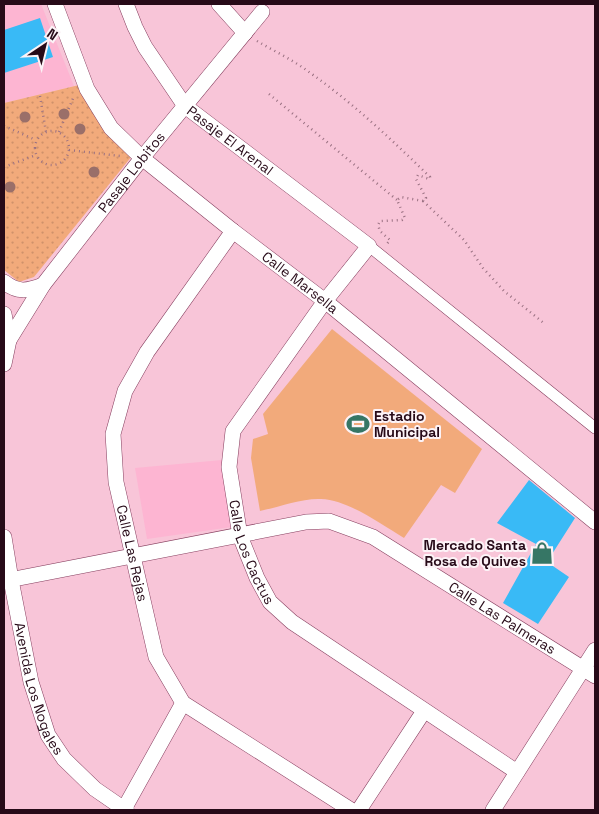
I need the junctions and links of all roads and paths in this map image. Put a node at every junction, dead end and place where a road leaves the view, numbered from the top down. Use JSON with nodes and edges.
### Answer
{"nodes":[{"id":1,"x":55,"y":4,"type":"edge"},
{"id":2,"x":126,"y":4,"type":"edge"},
{"id":3,"x":219,"y":4,"type":"edge"},
{"id":4,"x":262,"y":12,"type":"dead end"},
{"id":5,"x":245,"y":34,"type":"junction"},
{"id":6,"x":269,"y":94,"type":"dead end"},
{"id":7,"x":40,"y":96,"type":"dead end"},
{"id":8,"x":74,"y":96,"type":"dead end"},
{"id":9,"x":185,"y":106,"type":"junction"},
{"id":10,"x":4,"y":126,"type":"edge"},
{"id":11,"x":46,"y":132,"type":"junction"},
{"id":12,"x":59,"y":132,"type":"junction"},
{"id":13,"x":36,"y":140,"type":"junction"},
{"id":14,"x":69,"y":150,"type":"junction"},
{"id":15,"x":36,"y":155,"type":"junction"},
{"id":16,"x":142,"y":158,"type":"junction"},
{"id":17,"x":4,"y":167,"type":"edge"},
{"id":18,"x":397,"y":200,"type":"junction"},
{"id":19,"x":424,"y":202,"type":"junction"},
{"id":20,"x":233,"y":231,"type":"junction"},
{"id":21,"x":390,"y":240,"type":"dead end"},
{"id":22,"x":370,"y":246,"type":"junction"},
{"id":23,"x":4,"y":282,"type":"edge"},
{"id":24,"x":43,"y":285,"type":"junction"},
{"id":25,"x":325,"y":301,"type":"junction"},
{"id":26,"x":4,"y":314,"type":"edge"},
{"id":27,"x":545,"y":324,"type":"dead end"},
{"id":28,"x":9,"y":340,"type":"junction"},
{"id":29,"x":4,"y":364,"type":"edge"},
{"id":30,"x":595,"y":428,"type":"edge"},
{"id":31,"x":595,"y":522,"type":"edge"},
{"id":32,"x":240,"y":536,"type":"junction"},
{"id":33,"x":4,"y":537,"type":"edge"},
{"id":34,"x":132,"y":557,"type":"junction"},
{"id":35,"x":7,"y":581,"type":"edge"},
{"id":36,"x":595,"y":650,"type":"edge"},
{"id":37,"x":590,"y":672,"type":"edge"},
{"id":38,"x":183,"y":703,"type":"junction"},
{"id":39,"x":424,"y":711,"type":"junction"},
{"id":40,"x":517,"y":772,"type":"junction"},
{"id":41,"x":124,"y":810,"type":"edge"},
{"id":42,"x":351,"y":810,"type":"edge"},
{"id":43,"x":359,"y":810,"type":"edge"},
{"id":44,"x":493,"y":810,"type":"edge"}],
"edges":[{"from":1,"to":16,"type":"street","name":"Calle Marsella"},
{"from":2,"to":9,"type":"street","name":"Pasaje El Arenal"},
{"from":3,"to":5,"type":"street"},
{"from":4,"to":5,"type":"street","name":"Pasaje Lobitos"},
{"from":5,"to":9,"type":"street","name":"Pasaje Lobitos"},
{"from":5,"to":19,"type":"path"},
{"from":6,"to":18,"type":"path"},
{"from":7,"to":11,"type":"path"},
{"from":8,"to":12,"type":"path"},
{"from":9,"to":16,"type":"street","name":"Pasaje Lobitos"},
{"from":9,"to":22,"type":"street","name":"Pasaje El Arenal"},
{"from":10,"to":13,"type":"path"},
{"from":11,"to":12,"type":"path"},
{"from":11,"to":13,"type":"path"},
{"from":12,"to":14,"type":"path"},
{"from":13,"to":15,"type":"path"},
{"from":14,"to":15,"type":"path"},
{"from":14,"to":16,"type":"path"},
{"from":15,"to":17,"type":"path"},
{"from":16,"to":20,"type":"street","name":"Calle Marsella"},
{"from":16,"to":24,"type":"street","name":"Pasaje Lobitos"},
{"from":18,"to":19,"type":"path"},
{"from":18,"to":21,"type":"path"},
{"from":19,"to":27,"type":"path"},
{"from":20,"to":25,"type":"street","name":"Calle Marsella"},
{"from":20,"to":34,"type":"street","name":"Calle Las Rejas"},
{"from":22,"to":25,"type":"street","name":"Calle Los Cactus"},
{"from":22,"to":30,"type":"street"},
{"from":23,"to":24,"type":"street"},
{"from":24,"to":28,"type":"street","name":"Pasaje Lobitos"},
{"from":25,"to":31,"type":"street","name":"Calle Marsella"},
{"from":25,"to":32,"type":"street","name":"Calle Los Cactus"},
{"from":26,"to":28,"type":"street"},
{"from":28,"to":29,"type":"street"},
{"from":32,"to":34,"type":"street","name":"Calle Las Palmeras"},
{"from":32,"to":37,"type":"street","name":"Calle Las Palmeras"},
{"from":32,"to":39,"type":"street","name":"Calle Los Cactus"},
{"from":33,"to":35,"type":"street","name":"Avenida Los Nogales"},
{"from":34,"to":35,"type":"street","name":"Calle Las Palmeras"},
{"from":34,"to":38,"type":"street","name":"Calle Las Rejas"},
{"from":35,"to":41,"type":"street","name":"Avenida Los Nogales"},
{"from":36,"to":37,"type":"street"},
{"from":37,"to":40,"type":"street"},
{"from":38,"to":41,"type":"street"},
{"from":38,"to":42,"type":"street","name":"Calle Las Rejas"},
{"from":39,"to":40,"type":"street","name":"Calle Los Cactus"},
{"from":39,"to":43,"type":"street"},
{"from":40,"to":44,"type":"street"}]}
